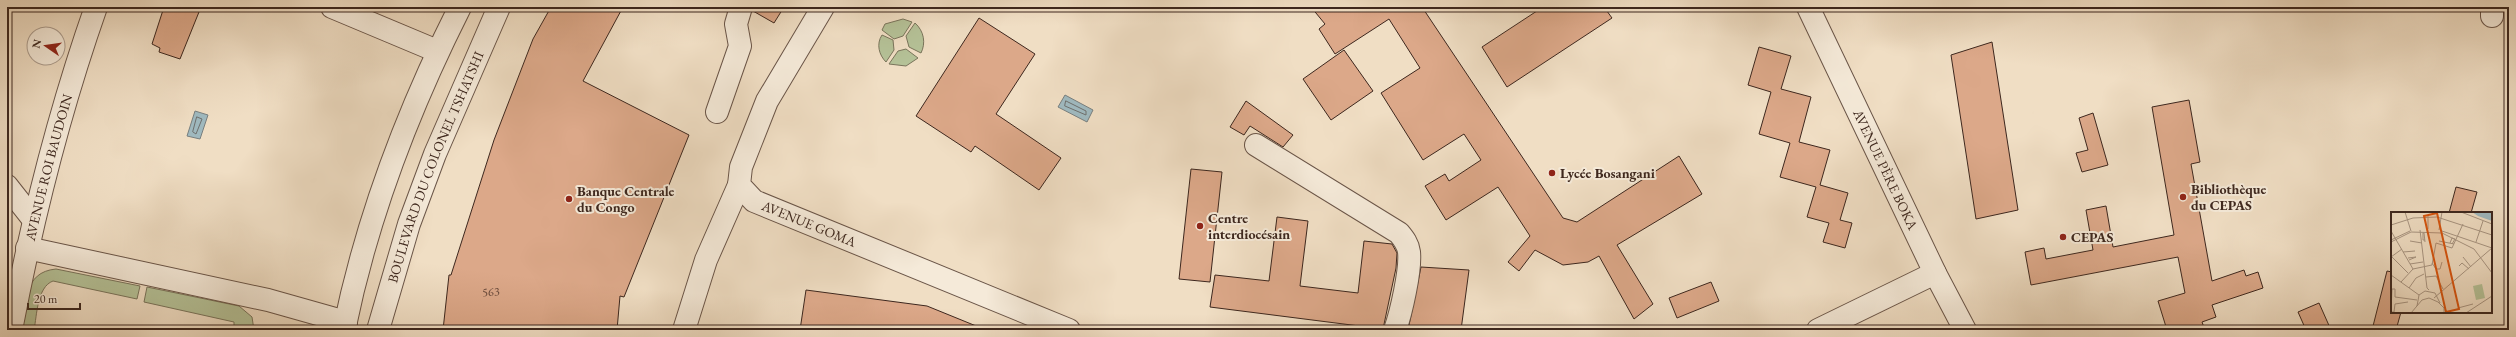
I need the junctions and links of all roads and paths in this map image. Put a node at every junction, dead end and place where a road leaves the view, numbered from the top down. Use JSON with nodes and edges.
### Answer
{"nodes":[{"id":1,"x":96,"y":7,"type":"edge"},
{"id":2,"x":332,"y":7,"type":"edge"},
{"id":3,"x":460,"y":7,"type":"edge"},
{"id":4,"x":499,"y":7,"type":"edge"},
{"id":5,"x":741,"y":7,"type":"edge"},
{"id":6,"x":823,"y":7,"type":"edge"},
{"id":7,"x":1808,"y":7,"type":"edge"},
{"id":8,"x":437,"y":52,"type":"junction"},
{"id":9,"x":716,"y":112,"type":"dead end"},
{"id":10,"x":1256,"y":145,"type":"dead end"},
{"id":11,"x":739,"y":185,"type":"junction"},
{"id":12,"x":7,"y":186,"type":"edge"},
{"id":13,"x":33,"y":219,"type":"junction"},
{"id":14,"x":27,"y":248,"type":"junction"},
{"id":15,"x":1935,"y":273,"type":"junction"},
{"id":16,"x":345,"y":326,"type":"edge"},
{"id":17,"x":11,"y":330,"type":"edge"},
{"id":18,"x":378,"y":330,"type":"edge"},
{"id":19,"x":684,"y":330,"type":"edge"},
{"id":20,"x":1069,"y":330,"type":"edge"},
{"id":21,"x":1395,"y":330,"type":"edge"},
{"id":22,"x":1818,"y":330,"type":"edge"},
{"id":23,"x":1965,"y":330,"type":"edge"}],
"edges":[{"from":1,"to":13,"type":"street","name":"AVENUE ROI BAUDOIN"},
{"from":2,"to":8,"type":"street"},
{"from":3,"to":8,"type":"street"},
{"from":4,"to":18,"type":"street","name":"BOULEVARD DU COLONEL TSHATSHI"},
{"from":5,"to":9,"type":"street"},
{"from":6,"to":11,"type":"street"},
{"from":7,"to":15,"type":"street","name":"AVENUE PÈRE BOKA"},
{"from":8,"to":16,"type":"street"},
{"from":10,"to":21,"type":"street"},
{"from":11,"to":19,"type":"street"},
{"from":11,"to":20,"type":"street","name":"AVENUE GOMA"},
{"from":12,"to":13,"type":"street"},
{"from":13,"to":14,"type":"street","name":"AVENUE ROI BAUDOIN"},
{"from":14,"to":16,"type":"street"},
{"from":14,"to":17,"type":"street","name":"AVENUE ROI BAUDOIN"},
{"from":15,"to":22,"type":"street"},
{"from":15,"to":23,"type":"street","name":"AVENUE PÈRE BOKA"}]}
